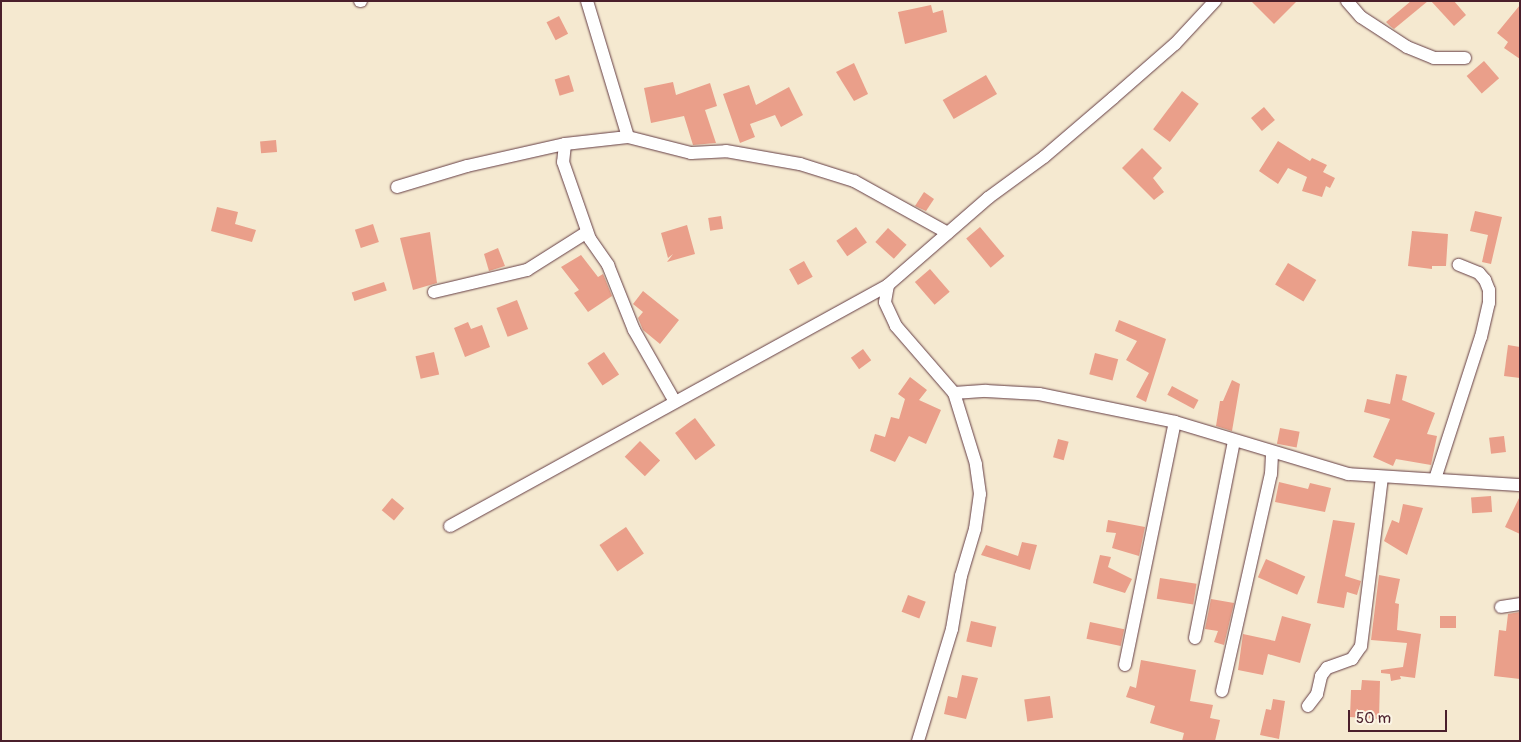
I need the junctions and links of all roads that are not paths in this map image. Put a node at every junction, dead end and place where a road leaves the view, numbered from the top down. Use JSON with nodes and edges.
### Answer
{"nodes":[{"id":1,"x":587,"y":1,"type":"edge"},
{"id":2,"x":1347,"y":1,"type":"edge"},
{"id":3,"x":1210,"y":3,"type":"edge"},
{"id":4,"x":1465,"y":58,"type":"dead end"},
{"id":5,"x":628,"y":136,"type":"junction"},
{"id":6,"x":566,"y":144,"type":"junction"},
{"id":7,"x":398,"y":187,"type":"dead end"},
{"id":8,"x":587,"y":232,"type":"junction"},
{"id":9,"x":948,"y":232,"type":"junction"},
{"id":10,"x":1460,"y":265,"type":"dead end"},
{"id":11,"x":888,"y":285,"type":"junction"},
{"id":12,"x":434,"y":292,"type":"dead end"},
{"id":13,"x":954,"y":393,"type":"junction"},
{"id":14,"x":674,"y":400,"type":"junction"},
{"id":15,"x":1175,"y":422,"type":"junction"},
{"id":16,"x":1234,"y":441,"type":"junction"},
{"id":17,"x":1272,"y":452,"type":"junction"},
{"id":18,"x":1382,"y":478,"type":"junction"},
{"id":19,"x":1435,"y":479,"type":"junction"},
{"id":20,"x":1520,"y":485,"type":"edge"},
{"id":21,"x":450,"y":526,"type":"dead end"},
{"id":22,"x":1520,"y":604,"type":"edge"},
{"id":23,"x":1501,"y":607,"type":"dead end"},
{"id":24,"x":1195,"y":638,"type":"dead end"},
{"id":25,"x":1125,"y":665,"type":"dead end"},
{"id":26,"x":1222,"y":691,"type":"dead end"},
{"id":27,"x":1308,"y":706,"type":"dead end"},
{"id":28,"x":918,"y":741,"type":"edge"}],
"edges":[{"from":1,"to":5,"type":"street"},
{"from":2,"to":4,"type":"street"},
{"from":3,"to":9,"type":"street"},
{"from":5,"to":6,"type":"street"},
{"from":5,"to":9,"type":"street"},
{"from":6,"to":7,"type":"street"},
{"from":6,"to":8,"type":"street"},
{"from":8,"to":12,"type":"street"},
{"from":8,"to":14,"type":"street"},
{"from":9,"to":11,"type":"street"},
{"from":10,"to":19,"type":"street"},
{"from":11,"to":13,"type":"street"},
{"from":11,"to":14,"type":"street"},
{"from":13,"to":15,"type":"street"},
{"from":13,"to":28,"type":"street"},
{"from":14,"to":21,"type":"street"},
{"from":15,"to":16,"type":"street"},
{"from":15,"to":25,"type":"street"},
{"from":16,"to":17,"type":"street"},
{"from":16,"to":24,"type":"street"},
{"from":17,"to":18,"type":"street"},
{"from":17,"to":26,"type":"street"},
{"from":18,"to":19,"type":"street"},
{"from":18,"to":27,"type":"street"},
{"from":19,"to":20,"type":"street"},
{"from":22,"to":23,"type":"street"}]}
